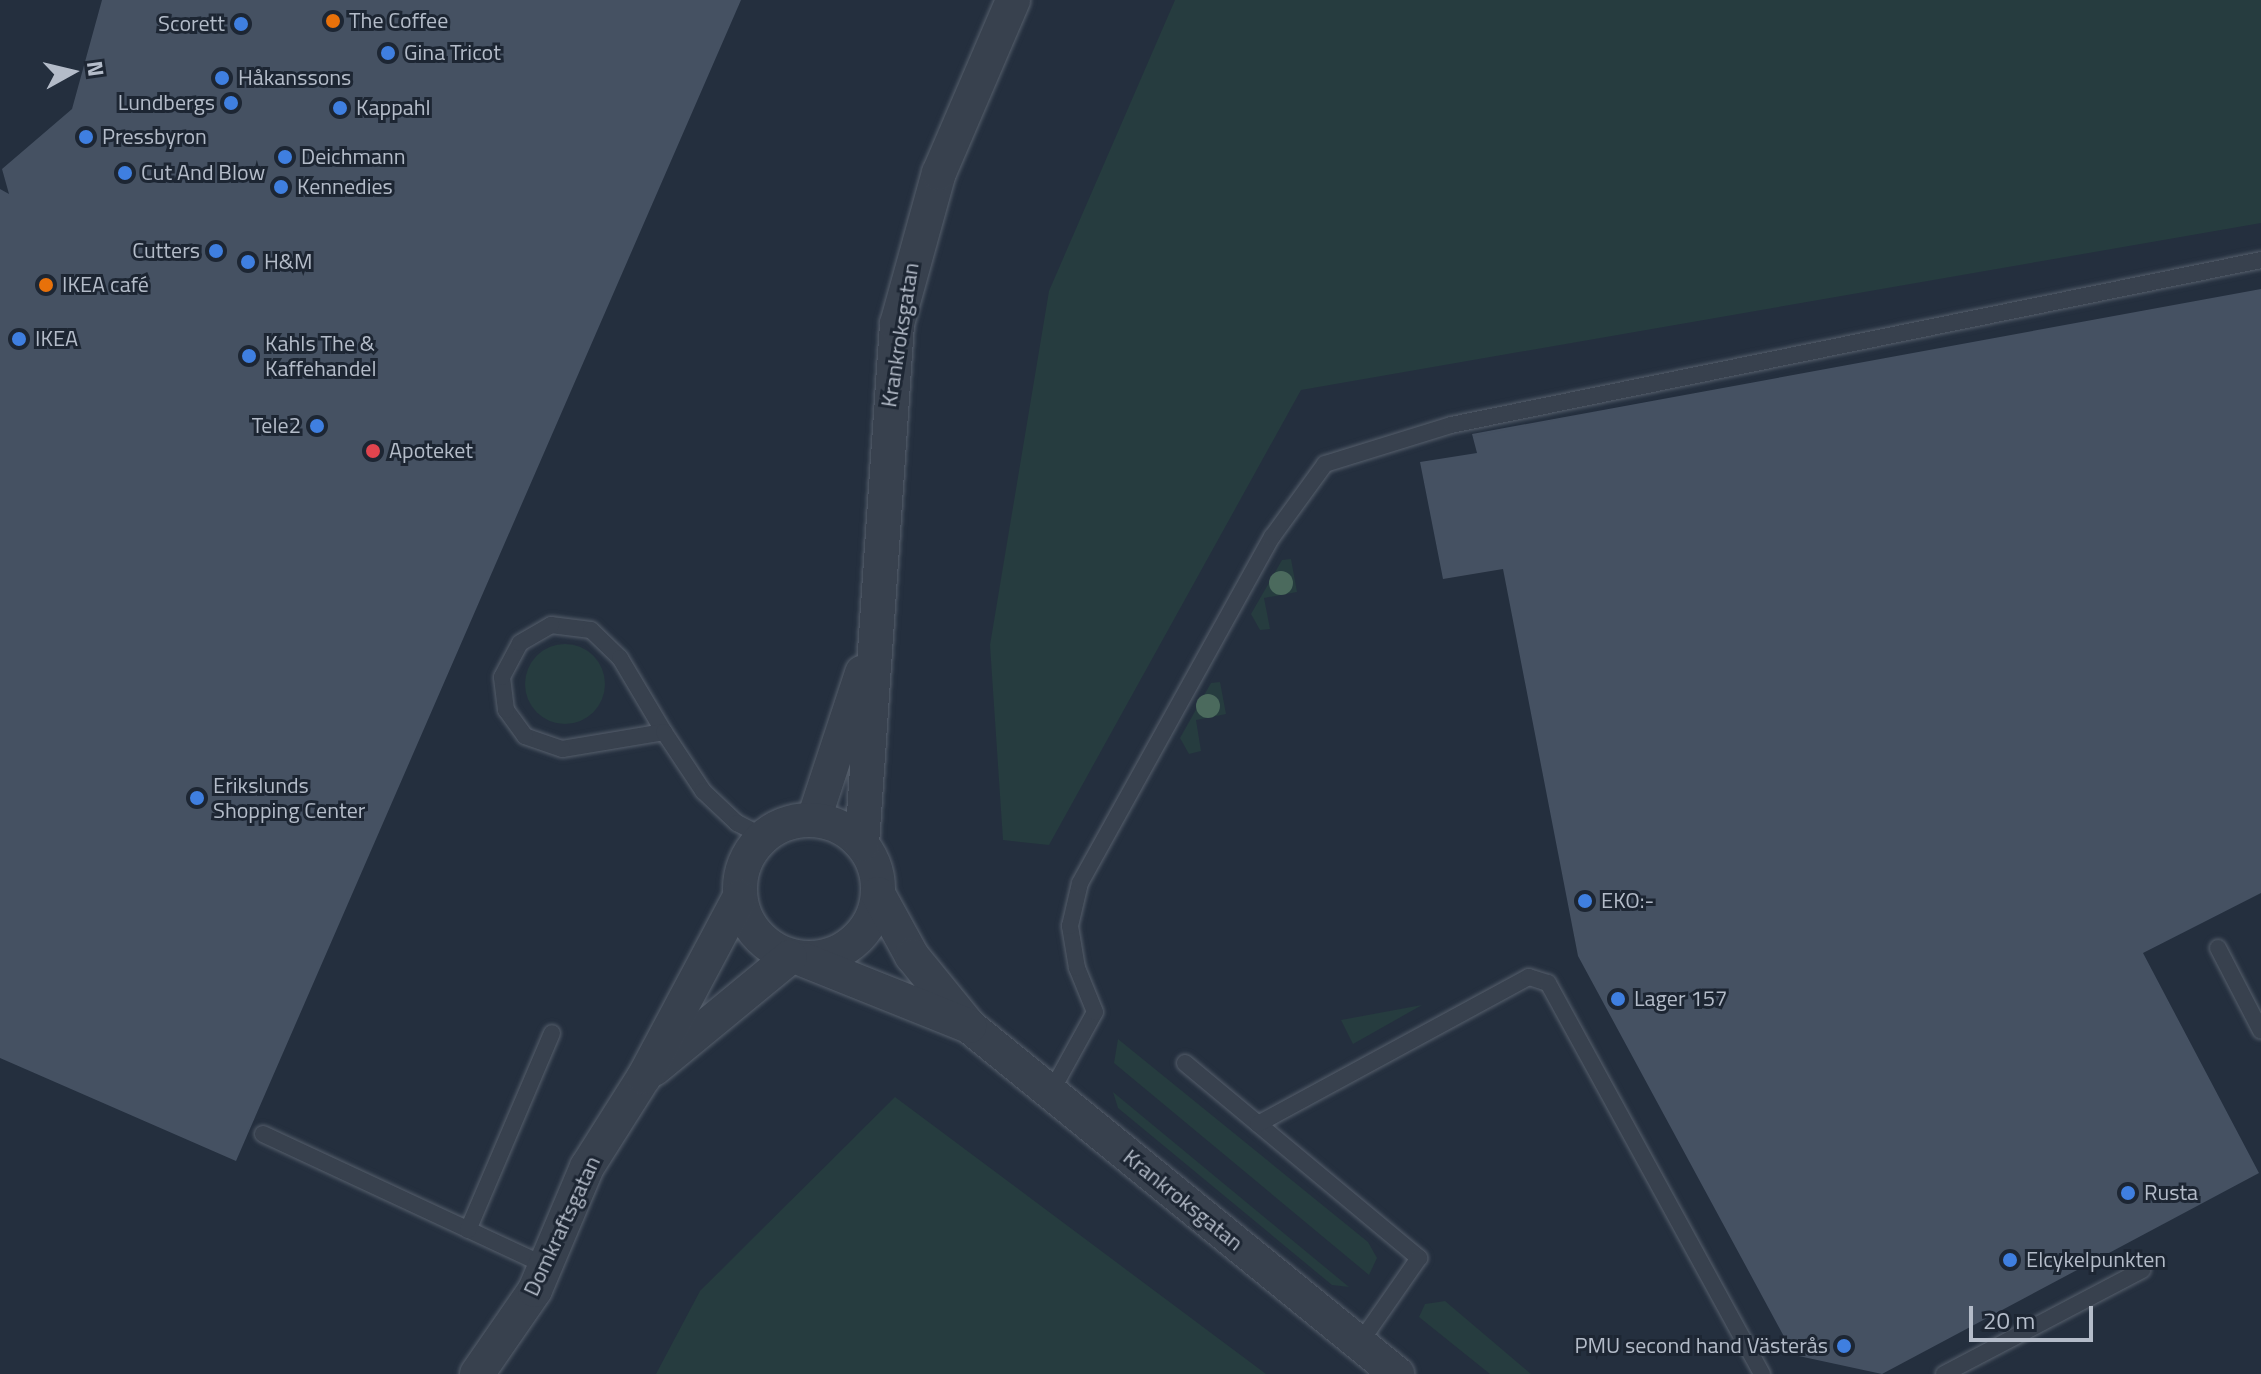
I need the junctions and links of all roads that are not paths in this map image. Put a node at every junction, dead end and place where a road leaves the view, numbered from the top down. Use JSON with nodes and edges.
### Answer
{"nodes":[{"id":1,"x":1013,"y":0,"type":"edge"},
{"id":2,"x":2261,"y":260,"type":"edge"},
{"id":3,"x":872,"y":642,"type":"junction"},
{"id":4,"x":664,"y":732,"type":"junction"},
{"id":5,"x":814,"y":819,"type":"junction"},
{"id":6,"x":762,"y":836,"type":"junction"},
{"id":7,"x":862,"y":844,"type":"junction"},
{"id":8,"x":878,"y":894,"type":"junction"},
{"id":9,"x":739,"y":898,"type":"junction"},
{"id":10,"x":2218,"y":948,"type":"dead end"},
{"id":11,"x":797,"y":958,"type":"junction"},
{"id":12,"x":969,"y":1026,"type":"junction"},
{"id":13,"x":2261,"y":1031,"type":"edge"},
{"id":14,"x":552,"y":1033,"type":"dead end"},
{"id":15,"x":1185,"y":1063,"type":"dead end"},
{"id":16,"x":644,"y":1077,"type":"junction"},
{"id":17,"x":1051,"y":1092,"type":"junction"},
{"id":18,"x":1258,"y":1124,"type":"junction"},
{"id":19,"x":263,"y":1134,"type":"dead end"},
{"id":20,"x":468,"y":1230,"type":"junction"},
{"id":21,"x":546,"y":1266,"type":"junction"},
{"id":22,"x":2142,"y":1270,"type":"dead end"},
{"id":23,"x":1359,"y":1344,"type":"junction"},
{"id":24,"x":477,"y":1374,"type":"edge"},
{"id":25,"x":1397,"y":1374,"type":"edge"},
{"id":26,"x":1762,"y":1374,"type":"edge"},
{"id":27,"x":1944,"y":1374,"type":"edge"}],
"edges":[{"from":1,"to":3,"type":"street","name":"Krankroksgatan"},
{"from":2,"to":17,"type":"lane"},
{"from":3,"to":5,"type":"street","name":"Krankroksgatan"},
{"from":3,"to":7,"type":"street","name":"Krankroksgatan"},
{"from":4,"to":4,"type":"lane"},
{"from":4,"to":6,"type":"lane"},
{"from":5,"to":6,"type":"street"},
{"from":5,"to":7,"type":"street"},
{"from":6,"to":9,"type":"street"},
{"from":7,"to":8,"type":"street"},
{"from":8,"to":11,"type":"street"},
{"from":8,"to":12,"type":"street","name":"Krankroksgatan"},
{"from":9,"to":11,"type":"street"},
{"from":9,"to":16,"type":"street","name":"Domkraftsgatan"},
{"from":10,"to":13,"type":"lane"},
{"from":11,"to":12,"type":"street","name":"Krankroksgatan"},
{"from":11,"to":16,"type":"street","name":"Domkraftsgatan"},
{"from":12,"to":17,"type":"street","name":"Krankroksgatan"},
{"from":14,"to":20,"type":"lane"},
{"from":15,"to":18,"type":"lane"},
{"from":16,"to":21,"type":"street","name":"Domkraftsgatan"},
{"from":17,"to":23,"type":"street","name":"Krankroksgatan"},
{"from":18,"to":23,"type":"lane"},
{"from":18,"to":26,"type":"lane"},
{"from":19,"to":20,"type":"lane"},
{"from":20,"to":21,"type":"lane"},
{"from":21,"to":24,"type":"street","name":"Domkraftsgatan"},
{"from":22,"to":27,"type":"lane"},
{"from":23,"to":25,"type":"street","name":"Krankroksgatan"}]}
